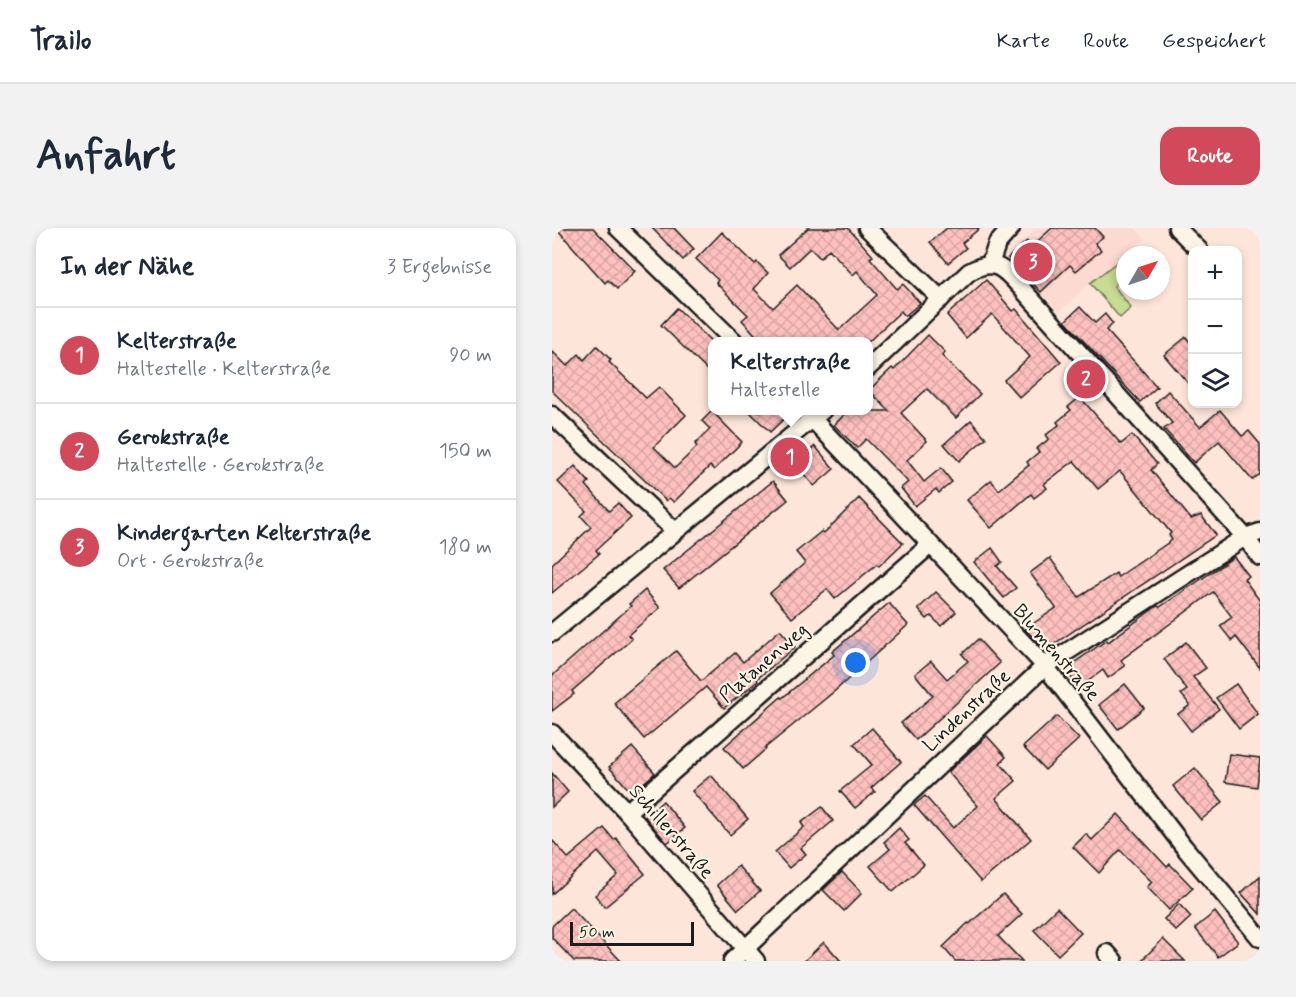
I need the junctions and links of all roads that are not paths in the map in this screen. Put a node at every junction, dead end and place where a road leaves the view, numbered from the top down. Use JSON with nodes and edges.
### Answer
{"nodes":[{"id":1,"x":618,"y":228,"type":"edge"},
{"id":2,"x":867,"y":228,"type":"edge"},
{"id":3,"x":1011,"y":228,"type":"edge"},
{"id":4,"x":1177,"y":228,"type":"edge"},
{"id":5,"x":1195,"y":246,"type":"edge"},
{"id":6,"x":990,"y":264,"type":"junction"},
{"id":7,"x":941,"y":299,"type":"junction"},
{"id":8,"x":729,"y":337,"type":"edge"},
{"id":9,"x":873,"y":363,"type":"edge"},
{"id":10,"x":552,"y":415,"type":"edge"},
{"id":11,"x":813,"y":415,"type":"edge"},
{"id":12,"x":815,"y":415,"type":"edge"},
{"id":13,"x":675,"y":531,"type":"junction"},
{"id":14,"x":1252,"y":534,"type":"edge"},
{"id":15,"x":930,"y":546,"type":"junction"},
{"id":16,"x":1260,"y":557,"type":"edge"},
{"id":17,"x":552,"y":633,"type":"edge"},
{"id":18,"x":1045,"y":666,"type":"junction"},
{"id":19,"x":552,"y":733,"type":"edge"},
{"id":20,"x":627,"y":812,"type":"junction"},
{"id":21,"x":1260,"y":938,"type":"edge"},
{"id":22,"x":744,"y":957,"type":"edge"}],
"edges":[{"from":1,"to":8,"type":"street"},
{"from":2,"to":7,"type":"street"},
{"from":3,"to":6,"type":"street"},
{"from":4,"to":5,"type":"street"},
{"from":6,"to":7,"type":"street"},
{"from":6,"to":14,"type":"street"},
{"from":7,"to":9,"type":"street"},
{"from":10,"to":13,"type":"street"},
{"from":11,"to":13,"type":"street"},
{"from":12,"to":15,"type":"street","name":"Blumenstraße"},
{"from":13,"to":17,"type":"street"},
{"from":14,"to":16,"type":"street"},
{"from":14,"to":18,"type":"street","name":"Lindenstraße"},
{"from":15,"to":18,"type":"street","name":"Blumenstraße"},
{"from":15,"to":20,"type":"street","name":"Platanenweg"},
{"from":18,"to":21,"type":"street","name":"Blumenstraße"},
{"from":18,"to":22,"type":"street","name":"Lindenstraße"},
{"from":19,"to":20,"type":"street","name":"Schillerstraße"},
{"from":20,"to":22,"type":"street","name":"Schillerstraße"}]}
